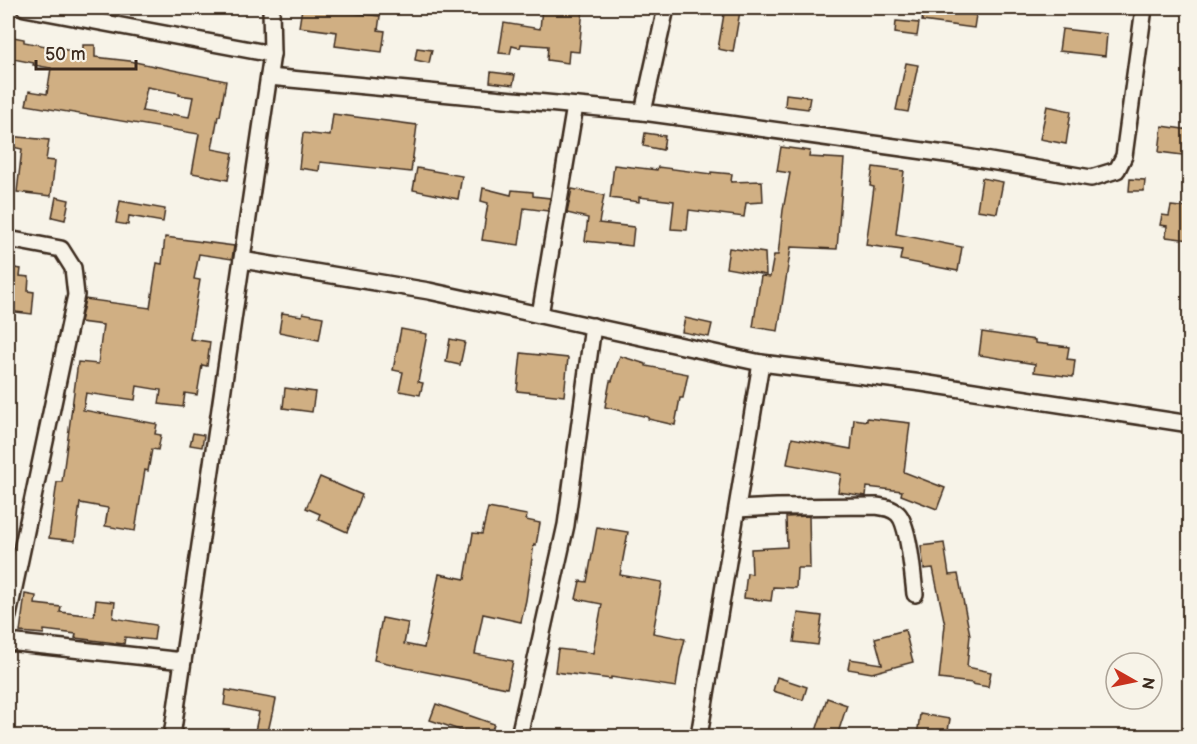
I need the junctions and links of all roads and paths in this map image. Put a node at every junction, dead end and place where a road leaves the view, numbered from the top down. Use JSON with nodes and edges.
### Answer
{"nodes":[{"id":1,"x":26,"y":8,"type":"edge"},
{"id":2,"x":271,"y":8,"type":"edge"},
{"id":3,"x":666,"y":8,"type":"edge"},
{"id":4,"x":1144,"y":8,"type":"edge"},
{"id":5,"x":272,"y":54,"type":"junction"},
{"id":6,"x":268,"y":77,"type":"junction"},
{"id":7,"x":575,"y":106,"type":"junction"},
{"id":8,"x":643,"y":112,"type":"junction"},
{"id":9,"x":8,"y":239,"type":"edge"},
{"id":10,"x":242,"y":260,"type":"junction"},
{"id":11,"x":540,"y":315,"type":"junction"},
{"id":12,"x":593,"y":326,"type":"junction"},
{"id":13,"x":761,"y":363,"type":"junction"},
{"id":14,"x":1190,"y":424,"type":"edge"},
{"id":15,"x":737,"y":509,"type":"junction"},
{"id":16,"x":915,"y":594,"type":"dead end"},
{"id":17,"x":8,"y":616,"type":"edge"},
{"id":18,"x":8,"y":642,"type":"edge"},
{"id":19,"x":183,"y":661,"type":"junction"},
{"id":20,"x":172,"y":736,"type":"edge"},
{"id":21,"x":519,"y":736,"type":"edge"},
{"id":22,"x":699,"y":736,"type":"edge"}],
"edges":[{"from":1,"to":5,"type":"street"},
{"from":2,"to":5,"type":"street"},
{"from":3,"to":8,"type":"street"},
{"from":4,"to":8,"type":"street"},
{"from":5,"to":6,"type":"street"},
{"from":6,"to":7,"type":"street"},
{"from":6,"to":10,"type":"street"},
{"from":7,"to":8,"type":"street"},
{"from":7,"to":11,"type":"street"},
{"from":9,"to":17,"type":"street"},
{"from":10,"to":11,"type":"street"},
{"from":10,"to":19,"type":"street"},
{"from":11,"to":12,"type":"street"},
{"from":12,"to":13,"type":"street"},
{"from":12,"to":21,"type":"street"},
{"from":13,"to":14,"type":"street"},
{"from":13,"to":15,"type":"street"},
{"from":15,"to":16,"type":"street"},
{"from":15,"to":22,"type":"street"},
{"from":18,"to":19,"type":"street"},
{"from":19,"to":20,"type":"street"}]}
